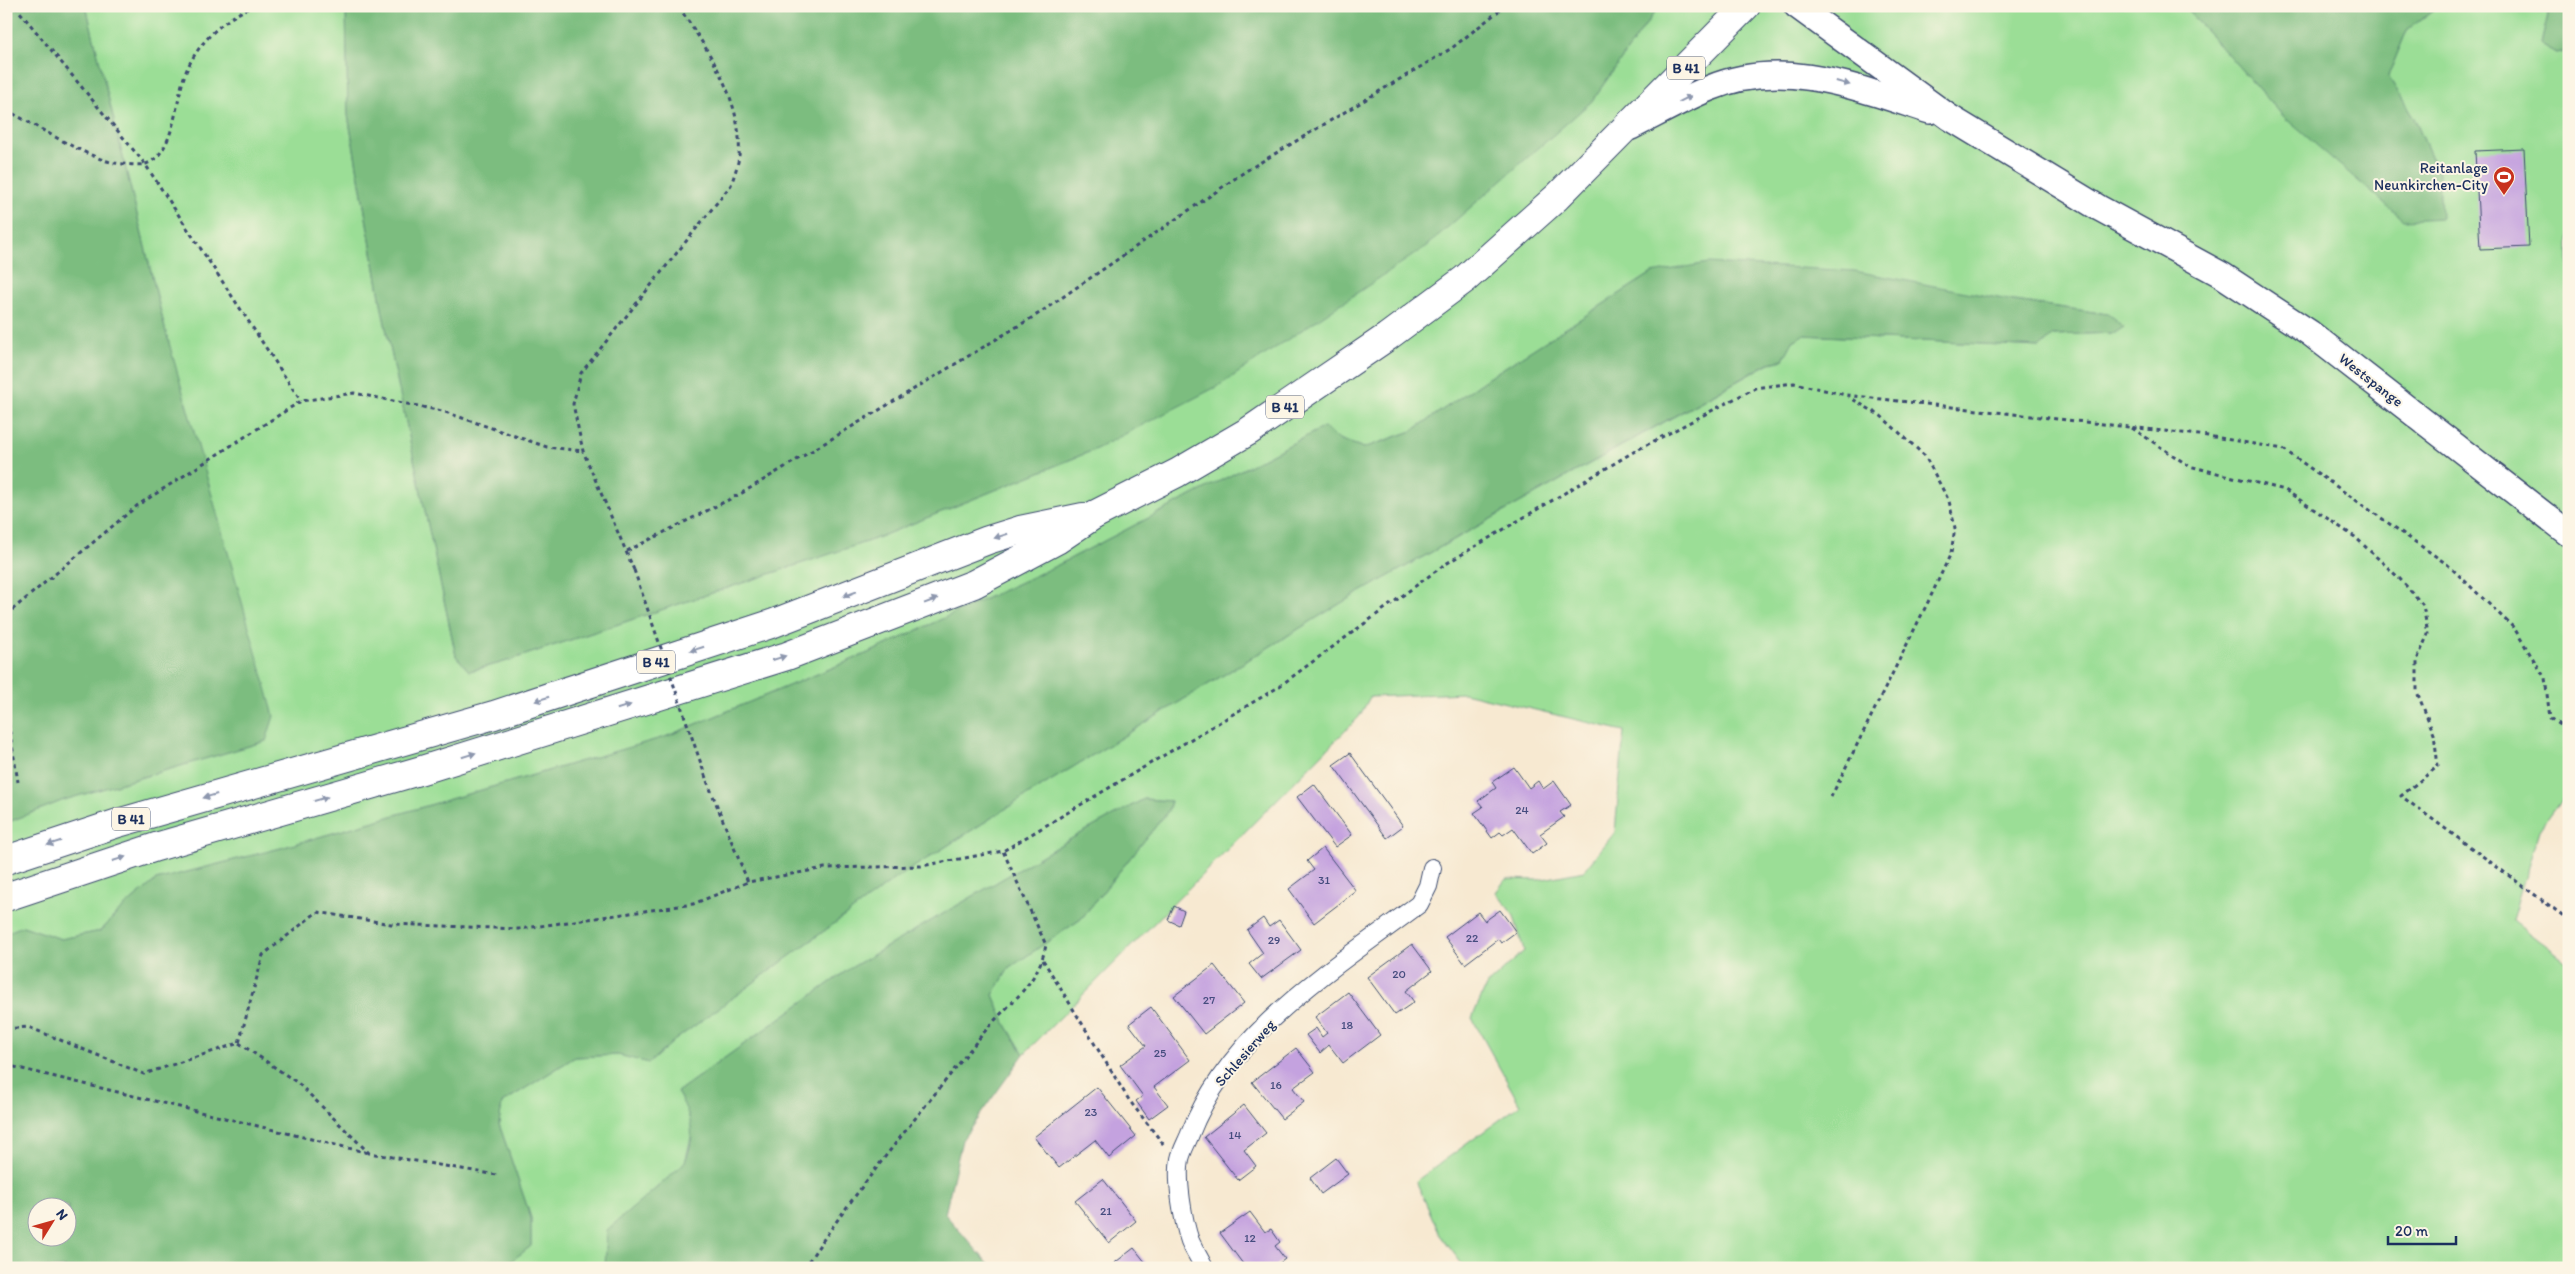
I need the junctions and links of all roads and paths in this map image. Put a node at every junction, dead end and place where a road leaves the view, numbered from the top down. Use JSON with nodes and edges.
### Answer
{"nodes":[{"id":1,"x":15,"y":6,"type":"edge"},
{"id":2,"x":254,"y":6,"type":"edge"},
{"id":3,"x":678,"y":6,"type":"edge"},
{"id":4,"x":1505,"y":6,"type":"edge"},
{"id":5,"x":1746,"y":6,"type":"edge"},
{"id":6,"x":1797,"y":6,"type":"edge"},
{"id":7,"x":1820,"y":6,"type":"edge"},
{"id":8,"x":1898,"y":79,"type":"junction"},
{"id":9,"x":6,"y":110,"type":"edge"},
{"id":10,"x":1949,"y":117,"type":"junction"},
{"id":11,"x":1626,"y":129,"type":"junction"},
{"id":12,"x":146,"y":164,"type":"junction"},
{"id":13,"x":1846,"y":395,"type":"junction"},
{"id":14,"x":300,"y":401,"type":"junction"},
{"id":15,"x":2131,"y":428,"type":"junction"},
{"id":16,"x":584,"y":451,"type":"junction"},
{"id":17,"x":1094,"y":515,"type":"junction"},
{"id":18,"x":2569,"y":534,"type":"edge"},
{"id":19,"x":627,"y":551,"type":"junction"},
{"id":20,"x":6,"y":615,"type":"edge"},
{"id":21,"x":6,"y":708,"type":"edge"},
{"id":22,"x":2569,"y":732,"type":"edge"},
{"id":23,"x":18,"y":782,"type":"dead end"},
{"id":24,"x":1831,"y":797,"type":"dead end"},
{"id":25,"x":1003,"y":851,"type":"junction"},
{"id":26,"x":6,"y":860,"type":"edge"},
{"id":27,"x":1432,"y":868,"type":"dead end"},
{"id":28,"x":748,"y":882,"type":"junction"},
{"id":29,"x":6,"y":897,"type":"edge"},
{"id":30,"x":2569,"y":920,"type":"edge"},
{"id":31,"x":1043,"y":959,"type":"junction"},
{"id":32,"x":6,"y":1029,"type":"edge"},
{"id":33,"x":238,"y":1043,"type":"junction"},
{"id":34,"x":6,"y":1065,"type":"edge"},
{"id":35,"x":369,"y":1153,"type":"junction"},
{"id":36,"x":1180,"y":1160,"type":"junction"},
{"id":37,"x":498,"y":1175,"type":"dead end"},
{"id":38,"x":804,"y":1268,"type":"edge"},
{"id":39,"x":1204,"y":1268,"type":"edge"}],
"edges":[{"from":1,"to":12,"type":"path"},
{"from":2,"to":12,"type":"path"},
{"from":3,"to":16,"type":"path"},
{"from":4,"to":19,"type":"path"},
{"from":5,"to":11,"type":"main road","number":"B 41"},
{"from":6,"to":8,"type":"main road"},
{"from":7,"to":8,"type":"main road"},
{"from":8,"to":10,"type":"main road"},
{"from":9,"to":12,"type":"path"},
{"from":11,"to":10,"type":"main road","one_way":true},
{"from":10,"to":18,"type":"main road","name":"Westspange"},
{"from":11,"to":17,"type":"main road","number":"B 41"},
{"from":12,"to":14,"type":"path"},
{"from":13,"to":15,"type":"path"},
{"from":13,"to":24,"type":"path"},
{"from":13,"to":25,"type":"path"},
{"from":14,"to":16,"type":"path"},
{"from":14,"to":20,"type":"path"},
{"from":15,"to":22,"type":"path"},
{"from":15,"to":30,"type":"path"},
{"from":16,"to":19,"type":"path"},
{"from":17,"to":26,"type":"main road","number":"B 41","one_way":true},
{"from":29,"to":17,"type":"main road","number":"B 41","one_way":true},
{"from":19,"to":28,"type":"path","bridge":true},
{"from":21,"to":23,"type":"path"},
{"from":25,"to":28,"type":"path"},
{"from":25,"to":31,"type":"path"},
{"from":27,"to":36,"type":"street","name":"Schlesierweg"},
{"from":28,"to":33,"type":"path"},
{"from":31,"to":36,"type":"path"},
{"from":31,"to":38,"type":"path"},
{"from":32,"to":33,"type":"path"},
{"from":33,"to":35,"type":"path"},
{"from":34,"to":35,"type":"path"},
{"from":35,"to":37,"type":"path"},
{"from":36,"to":39,"type":"street","name":"Schlesierweg"}]}
